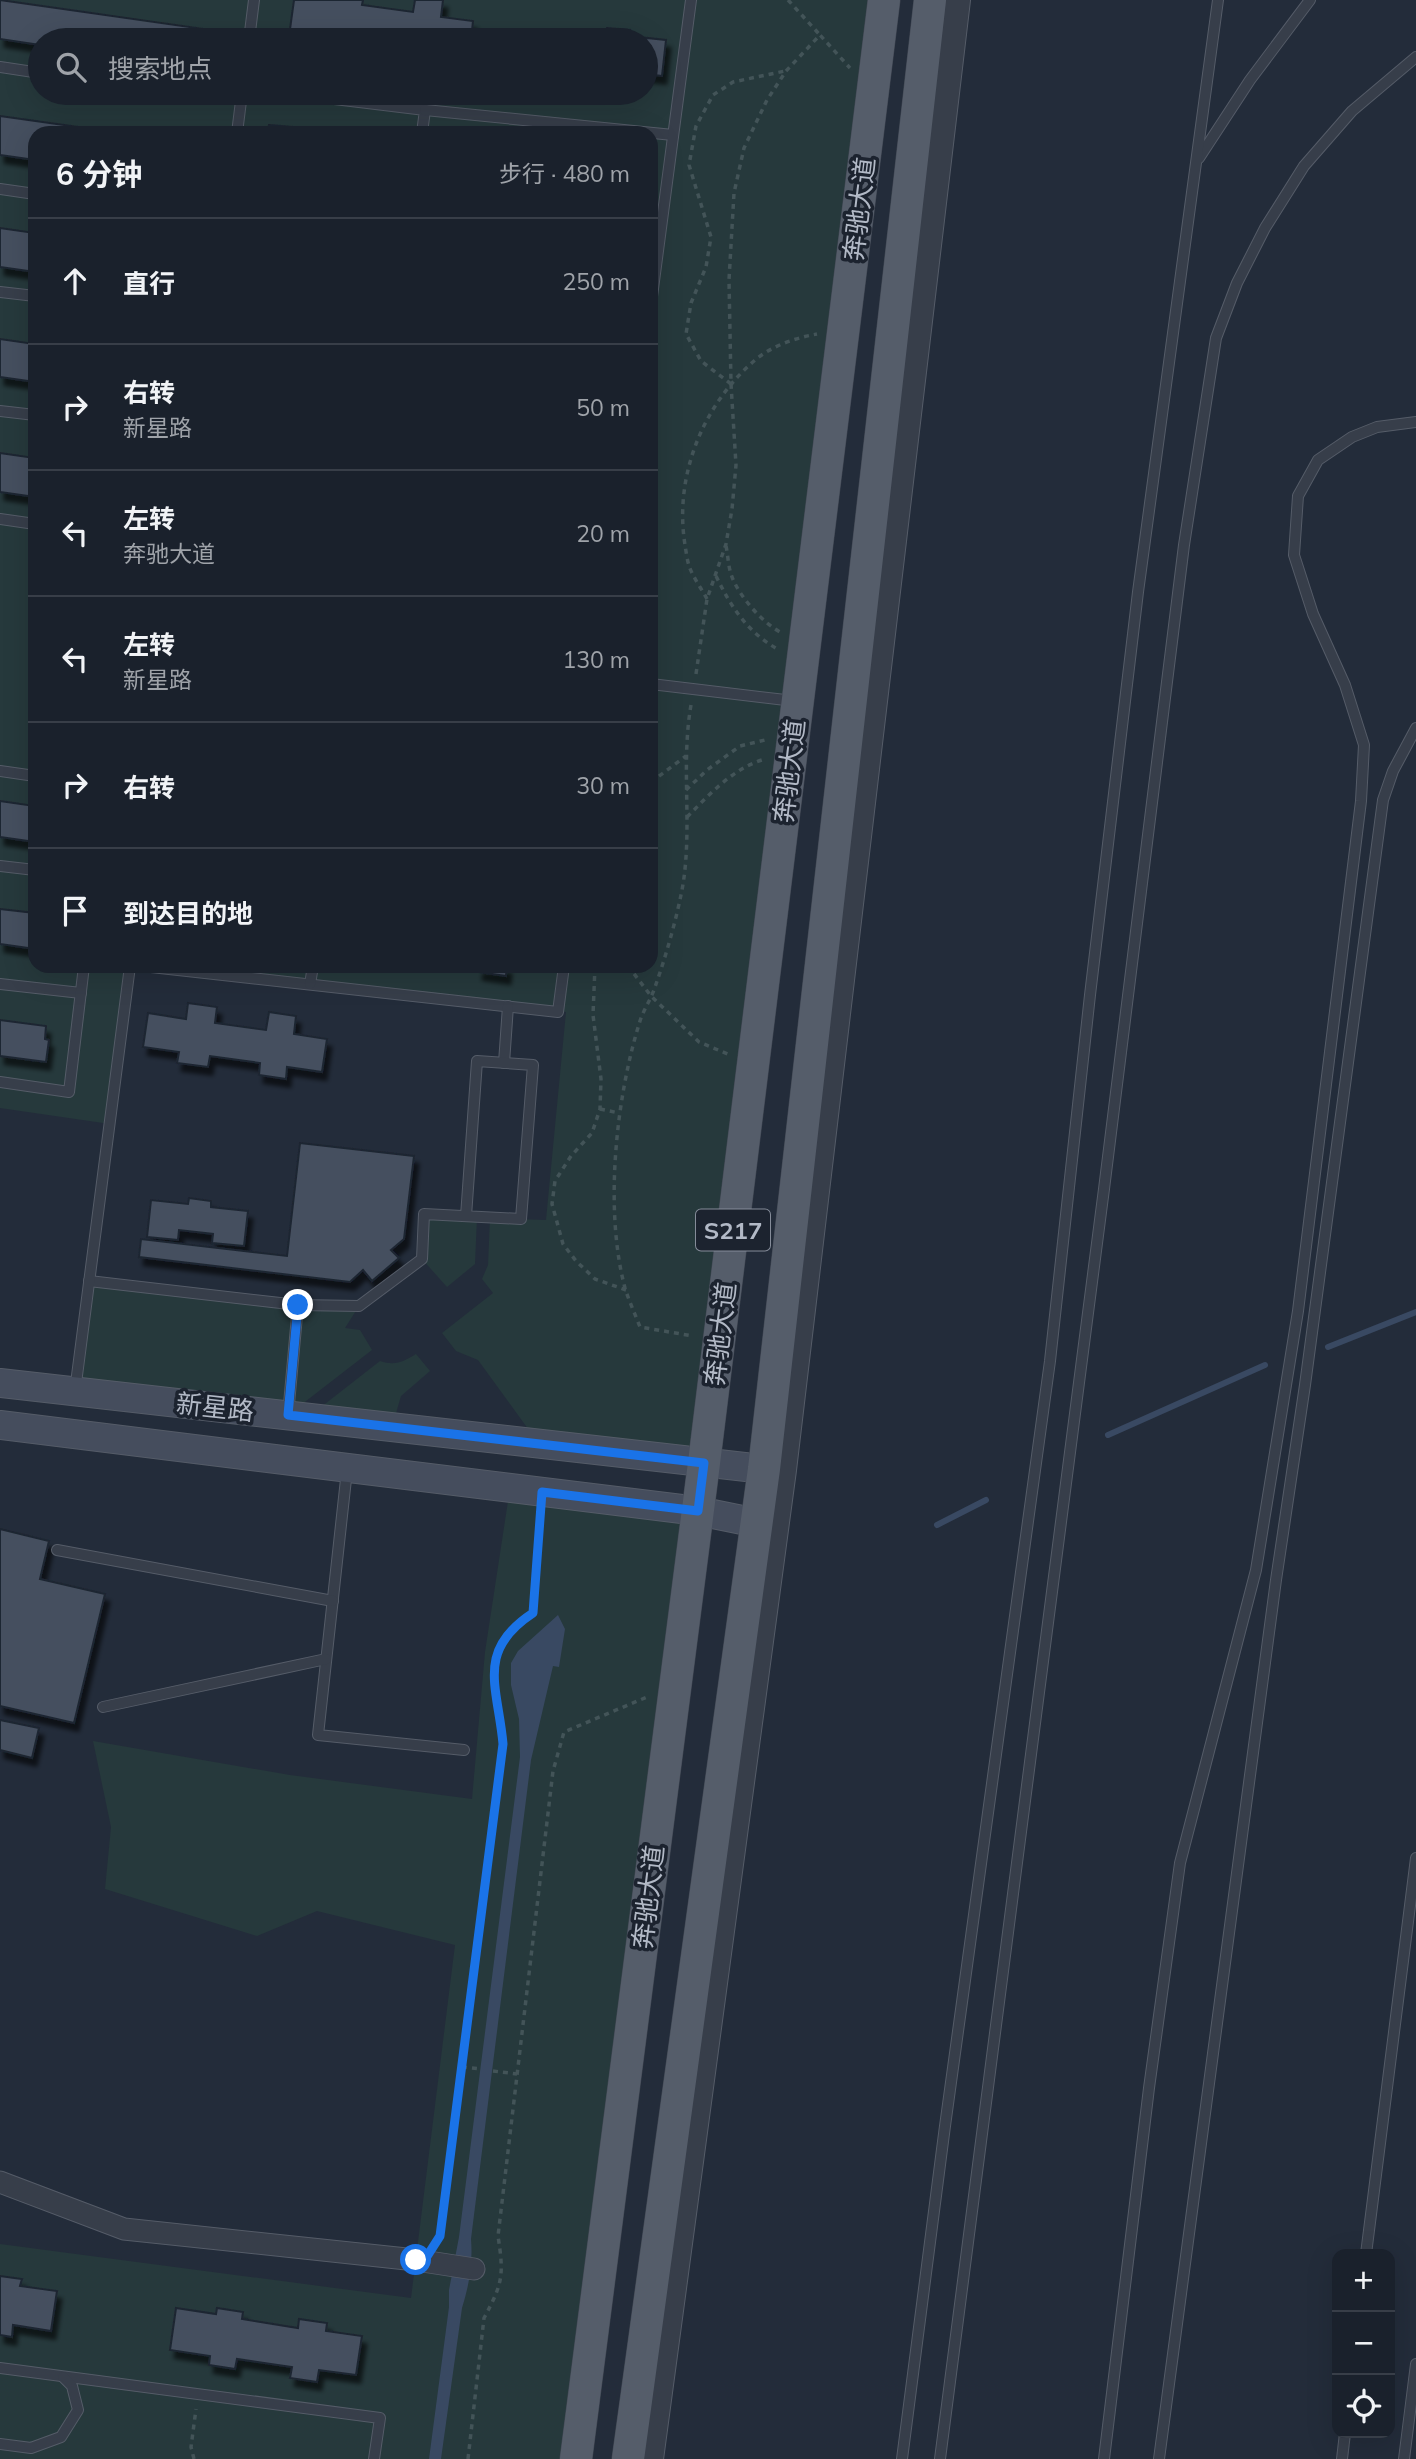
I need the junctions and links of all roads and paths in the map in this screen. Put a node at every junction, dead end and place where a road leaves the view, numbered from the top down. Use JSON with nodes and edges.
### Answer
{"nodes":[{"id":1,"x":254,"y":0,"type":"edge"},
{"id":2,"x":691,"y":0,"type":"edge"},
{"id":3,"x":788,"y":0,"type":"edge"},
{"id":4,"x":884,"y":0,"type":"edge"},
{"id":5,"x":930,"y":0,"type":"edge"},
{"id":6,"x":958,"y":0,"type":"edge"},
{"id":7,"x":1219,"y":0,"type":"edge"},
{"id":8,"x":1310,"y":0,"type":"edge"},
{"id":9,"x":250,"y":28,"type":"edge"},
{"id":10,"x":820,"y":35,"type":"dead end"},
{"id":11,"x":1416,"y":57,"type":"edge"},
{"id":12,"x":0,"y":67,"type":"edge"},
{"id":13,"x":28,"y":71,"type":"edge"},
{"id":14,"x":786,"y":71,"type":"dead end"},
{"id":15,"x":240,"y":105,"type":"edge"},
{"id":16,"x":384,"y":105,"type":"edge"},
{"id":17,"x":425,"y":110,"type":"junction"},
{"id":18,"x":238,"y":126,"type":"edge"},
{"id":19,"x":423,"y":126,"type":"edge"},
{"id":20,"x":584,"y":126,"type":"edge"},
{"id":21,"x":658,"y":133,"type":"edge"},
{"id":22,"x":673,"y":135,"type":"junction"},
{"id":23,"x":1197,"y":162,"type":"junction"},
{"id":24,"x":0,"y":189,"type":"edge"},
{"id":25,"x":28,"y":193,"type":"edge"},
{"id":26,"x":658,"y":246,"type":"edge"},
{"id":27,"x":0,"y":292,"type":"edge"},
{"id":28,"x":28,"y":295,"type":"edge"},
{"id":29,"x":844,"y":329,"type":"junction"},
{"id":30,"x":731,"y":384,"type":"junction"},
{"id":31,"x":0,"y":411,"type":"edge"},
{"id":32,"x":28,"y":414,"type":"edge"},
{"id":33,"x":1416,"y":422,"type":"edge"},
{"id":34,"x":0,"y":519,"type":"edge"},
{"id":35,"x":28,"y":523,"type":"edge"},
{"id":36,"x":726,"y":544,"type":"dead end"},
{"id":37,"x":716,"y":576,"type":"dead end"},
{"id":38,"x":707,"y":599,"type":"dead end"},
{"id":39,"x":804,"y":653,"type":"junction"},
{"id":40,"x":658,"y":685,"type":"edge"},
{"id":41,"x":798,"y":701,"type":"junction"},
{"id":42,"x":1416,"y":729,"type":"edge"},
{"id":43,"x":793,"y":743,"type":"junction"},
{"id":44,"x":685,"y":756,"type":"dead end"},
{"id":45,"x":0,"y":771,"type":"edge"},
{"id":46,"x":28,"y":775,"type":"edge"},
{"id":47,"x":658,"y":777,"type":"edge"},
{"id":48,"x":686,"y":790,"type":"dead end"},
{"id":49,"x":687,"y":817,"type":"dead end"},
{"id":50,"x":0,"y":866,"type":"edge"},
{"id":51,"x":28,"y":869,"type":"edge"},
{"id":52,"x":83,"y":973,"type":"edge"},
{"id":53,"x":129,"y":973,"type":"edge"},
{"id":54,"x":207,"y":973,"type":"edge"},
{"id":55,"x":312,"y":973,"type":"edge"},
{"id":56,"x":563,"y":973,"type":"edge"},
{"id":57,"x":595,"y":973,"type":"edge"},
{"id":58,"x":633,"y":973,"type":"edge"},
{"id":59,"x":0,"y":984,"type":"edge"},
{"id":60,"x":310,"y":984,"type":"junction"},
{"id":61,"x":81,"y":993,"type":"junction"},
{"id":62,"x":508,"y":1006,"type":"junction"},
{"id":63,"x":504,"y":1063,"type":"junction"},
{"id":64,"x":753,"y":1065,"type":"junction"},
{"id":65,"x":0,"y":1082,"type":"edge"},
{"id":66,"x":600,"y":1109,"type":"junction"},
{"id":67,"x":620,"y":1113,"type":"dead end"},
{"id":68,"x":466,"y":1216,"type":"junction"},
{"id":69,"x":89,"y":1281,"type":"junction"},
{"id":70,"x":626,"y":1290,"type":"dead end"},
{"id":71,"x":298,"y":1305,"type":"junction"},
{"id":72,"x":0,"y":1383,"type":"edge"},
{"id":73,"x":75,"y":1391,"type":"junction"},
{"id":74,"x":288,"y":1415,"type":"junction"},
{"id":75,"x":0,"y":1425,"type":"edge"},
{"id":76,"x":704,"y":1463,"type":"junction"},
{"id":77,"x":347,"y":1468,"type":"junction"},
{"id":78,"x":764,"y":1469,"type":"junction"},
{"id":79,"x":542,"y":1492,"type":"junction"},
{"id":80,"x":698,"y":1511,"type":"junction"},
{"id":81,"x":761,"y":1543,"type":"junction"},
{"id":82,"x":57,"y":1550,"type":"dead end"},
{"id":83,"x":333,"y":1601,"type":"junction"},
{"id":84,"x":326,"y":1659,"type":"junction"},
{"id":85,"x":676,"y":1685,"type":"junction"},
{"id":86,"x":103,"y":1707,"type":"dead end"},
{"id":87,"x":464,"y":1750,"type":"dead end"},
{"id":88,"x":1416,"y":1858,"type":"edge"},
{"id":89,"x":462,"y":2067,"type":"junction"},
{"id":90,"x":481,"y":2069,"type":"dead end"},
{"id":91,"x":493,"y":2071,"type":"dead end"},
{"id":92,"x":517,"y":2074,"type":"junction"},
{"id":93,"x":0,"y":2182,"type":"edge"},
{"id":94,"x":1367,"y":2249,"type":"edge"},
{"id":95,"x":424,"y":2261,"type":"junction"},
{"id":96,"x":474,"y":2269,"type":"dead end"},
{"id":97,"x":1416,"y":2364,"type":"edge"},
{"id":98,"x":0,"y":2368,"type":"edge"},
{"id":99,"x":63,"y":2377,"type":"junction"},
{"id":100,"x":198,"y":2393,"type":"junction"},
{"id":101,"x":1344,"y":2438,"type":"edge"},
{"id":102,"x":0,"y":2444,"type":"edge"},
{"id":103,"x":194,"y":2459,"type":"edge"},
{"id":104,"x":374,"y":2459,"type":"edge"},
{"id":105,"x":468,"y":2459,"type":"edge"},
{"id":106,"x":576,"y":2459,"type":"edge"},
{"id":107,"x":628,"y":2459,"type":"edge"},
{"id":108,"x":651,"y":2459,"type":"edge"},
{"id":109,"x":902,"y":2459,"type":"edge"},
{"id":110,"x":940,"y":2459,"type":"edge"},
{"id":111,"x":1104,"y":2459,"type":"edge"},
{"id":112,"x":1159,"y":2459,"type":"edge"},
{"id":113,"x":1342,"y":2459,"type":"edge"},
{"id":114,"x":1404,"y":2459,"type":"edge"}],
"edges":[{"from":1,"to":9,"type":"lane"},
{"from":2,"to":22,"type":"lane"},
{"from":3,"to":10,"type":"path"},
{"from":4,"to":29,"type":"main road","name":"奔驰大道","number":"S217"},
{"from":5,"to":78,"type":"main road","name":"奔驰大道","number":"S217"},
{"from":6,"to":81,"type":"street"},
{"from":7,"to":23,"type":"lane"},
{"from":8,"to":23,"type":"lane"},
{"from":11,"to":110,"type":"lane"},
{"from":12,"to":13,"type":"lane"},
{"from":14,"to":30,"type":"path"},
{"from":15,"to":18,"type":"lane"},
{"from":16,"to":17,"type":"lane"},
{"from":17,"to":19,"type":"lane"},
{"from":17,"to":20,"type":"lane"},
{"from":21,"to":22,"type":"lane"},
{"from":22,"to":26,"type":"lane"},
{"from":23,"to":109,"type":"lane"},
{"from":24,"to":25,"type":"lane"},
{"from":27,"to":28,"type":"lane"},
{"from":29,"to":30,"type":"path"},
{"from":29,"to":39,"type":"main road","name":"奔驰大道","number":"S217"},
{"from":30,"to":38,"type":"path"},
{"from":31,"to":32,"type":"lane"},
{"from":33,"to":111,"type":"lane"},
{"from":34,"to":35,"type":"lane"},
{"from":36,"to":39,"type":"path"},
{"from":37,"to":39,"type":"path"},
{"from":39,"to":41,"type":"main road","name":"奔驰大道","number":"S217"},
{"from":40,"to":41,"type":"lane"},
{"from":41,"to":43,"type":"main road","name":"奔驰大道","number":"S217"},
{"from":42,"to":112,"type":"lane"},
{"from":43,"to":48,"type":"path"},
{"from":43,"to":49,"type":"path"},
{"from":43,"to":64,"type":"main road","name":"奔驰大道","number":"S217"},
{"from":44,"to":47,"type":"path"},
{"from":45,"to":46,"type":"lane"},
{"from":50,"to":51,"type":"lane"},
{"from":52,"to":61,"type":"lane"},
{"from":53,"to":69,"type":"lane"},
{"from":54,"to":60,"type":"lane"},
{"from":55,"to":60,"type":"lane"},
{"from":56,"to":62,"type":"lane"},
{"from":57,"to":66,"type":"path"},
{"from":58,"to":64,"type":"path"},
{"from":59,"to":61,"type":"lane"},
{"from":60,"to":62,"type":"lane"},
{"from":61,"to":65,"type":"lane"},
{"from":62,"to":63,"type":"lane"},
{"from":63,"to":68,"type":"lane"},
{"from":63,"to":68,"type":"lane"},
{"from":64,"to":76,"type":"main road","name":"奔驰大道","number":"S217"},
{"from":66,"to":67,"type":"path"},
{"from":66,"to":70,"type":"path"},
{"from":68,"to":71,"type":"lane"},
{"from":69,"to":71,"type":"lane"},
{"from":69,"to":73,"type":"lane"},
{"from":71,"to":74,"type":"lane"},
{"from":72,"to":73,"type":"main road","name":"新星路"},
{"from":73,"to":74,"type":"main road","name":"新星路"},
{"from":74,"to":76,"type":"main road","name":"新星路"},
{"from":75,"to":77,"type":"main road","name":"新星路"},
{"from":76,"to":78,"type":"main road","name":"新星路"},
{"from":76,"to":80,"type":"main road","name":"奔驰大道","number":"S217"},
{"from":77,"to":79,"type":"main road","name":"新星路"},
{"from":77,"to":83,"type":"lane"},
{"from":78,"to":81,"type":"main road","name":"奔驰大道","number":"S217"},
{"from":79,"to":80,"type":"main road","name":"新星路"},
{"from":79,"to":89,"type":"path"},
{"from":80,"to":81,"type":"main road","name":"新星路"},
{"from":80,"to":85,"type":"main road","name":"奔驰大道","number":"S217"},
{"from":81,"to":107,"type":"main road","name":"奔驰大道","number":"S217"},
{"from":81,"to":108,"type":"street"},
{"from":82,"to":83,"type":"lane"},
{"from":83,"to":84,"type":"lane"},
{"from":84,"to":86,"type":"lane"},
{"from":84,"to":87,"type":"lane"},
{"from":85,"to":92,"type":"path"},
{"from":85,"to":106,"type":"main road","name":"奔驰大道","number":"S217"},
{"from":88,"to":94,"type":"lane"},
{"from":89,"to":90,"type":"path"},
{"from":89,"to":95,"type":"path"},
{"from":91,"to":92,"type":"path"},
{"from":92,"to":105,"type":"path"},
{"from":93,"to":95,"type":"street"},
{"from":95,"to":96,"type":"street"},
{"from":97,"to":114,"type":"lane"},
{"from":98,"to":99,"type":"lane"},
{"from":99,"to":100,"type":"lane"},
{"from":99,"to":102,"type":"lane"},
{"from":100,"to":103,"type":"path"},
{"from":100,"to":104,"type":"lane"},
{"from":101,"to":113,"type":"lane"}]}
